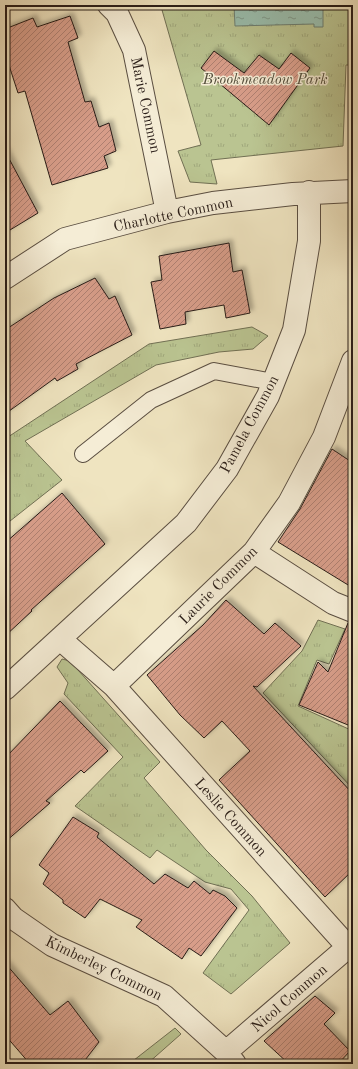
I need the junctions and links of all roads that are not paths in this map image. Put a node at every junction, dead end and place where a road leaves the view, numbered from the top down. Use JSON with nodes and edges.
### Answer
{"nodes":[{"id":1,"x":109,"y":5,"type":"edge"},
{"id":2,"x":353,"y":191,"type":"edge"},
{"id":3,"x":309,"y":192,"type":"junction"},
{"id":4,"x":167,"y":212,"type":"junction"},
{"id":5,"x":5,"y":278,"type":"edge"},
{"id":6,"x":353,"y":361,"type":"edge"},
{"id":7,"x":273,"y":382,"type":"junction"},
{"id":8,"x":83,"y":454,"type":"dead end"},
{"id":9,"x":254,"y":552,"type":"junction"},
{"id":10,"x":353,"y":611,"type":"edge"},
{"id":11,"x":60,"y":639,"type":"junction"},
{"id":12,"x":114,"y":686,"type":"junction"},
{"id":13,"x":5,"y":689,"type":"edge"},
{"id":14,"x":5,"y":909,"type":"edge"},
{"id":15,"x":351,"y":946,"type":"edge"},
{"id":16,"x":230,"y":1058,"type":"edge"}],
"edges":[{"from":1,"to":4,"type":"street","name":"Marie Common"},
{"from":2,"to":3,"type":"street","name":"Charlotte Common"},
{"from":3,"to":4,"type":"street","name":"Charlotte Common"},
{"from":3,"to":7,"type":"street","name":"Pamela Common"},
{"from":4,"to":5,"type":"street","name":"Charlotte Common"},
{"from":6,"to":9,"type":"street","name":"Laurie Common"},
{"from":7,"to":8,"type":"lane"},
{"from":7,"to":11,"type":"street","name":"Pamela Common"},
{"from":9,"to":10,"type":"street"},
{"from":9,"to":12,"type":"street","name":"Laurie Common"},
{"from":11,"to":12,"type":"street","name":"Leslie Common"},
{"from":11,"to":13,"type":"street","name":"Pamela Common"},
{"from":12,"to":15,"type":"street","name":"Leslie Common"},
{"from":14,"to":16,"type":"street","name":"Kimberley Common"},
{"from":15,"to":16,"type":"street","name":"Nicol Common"}]}
